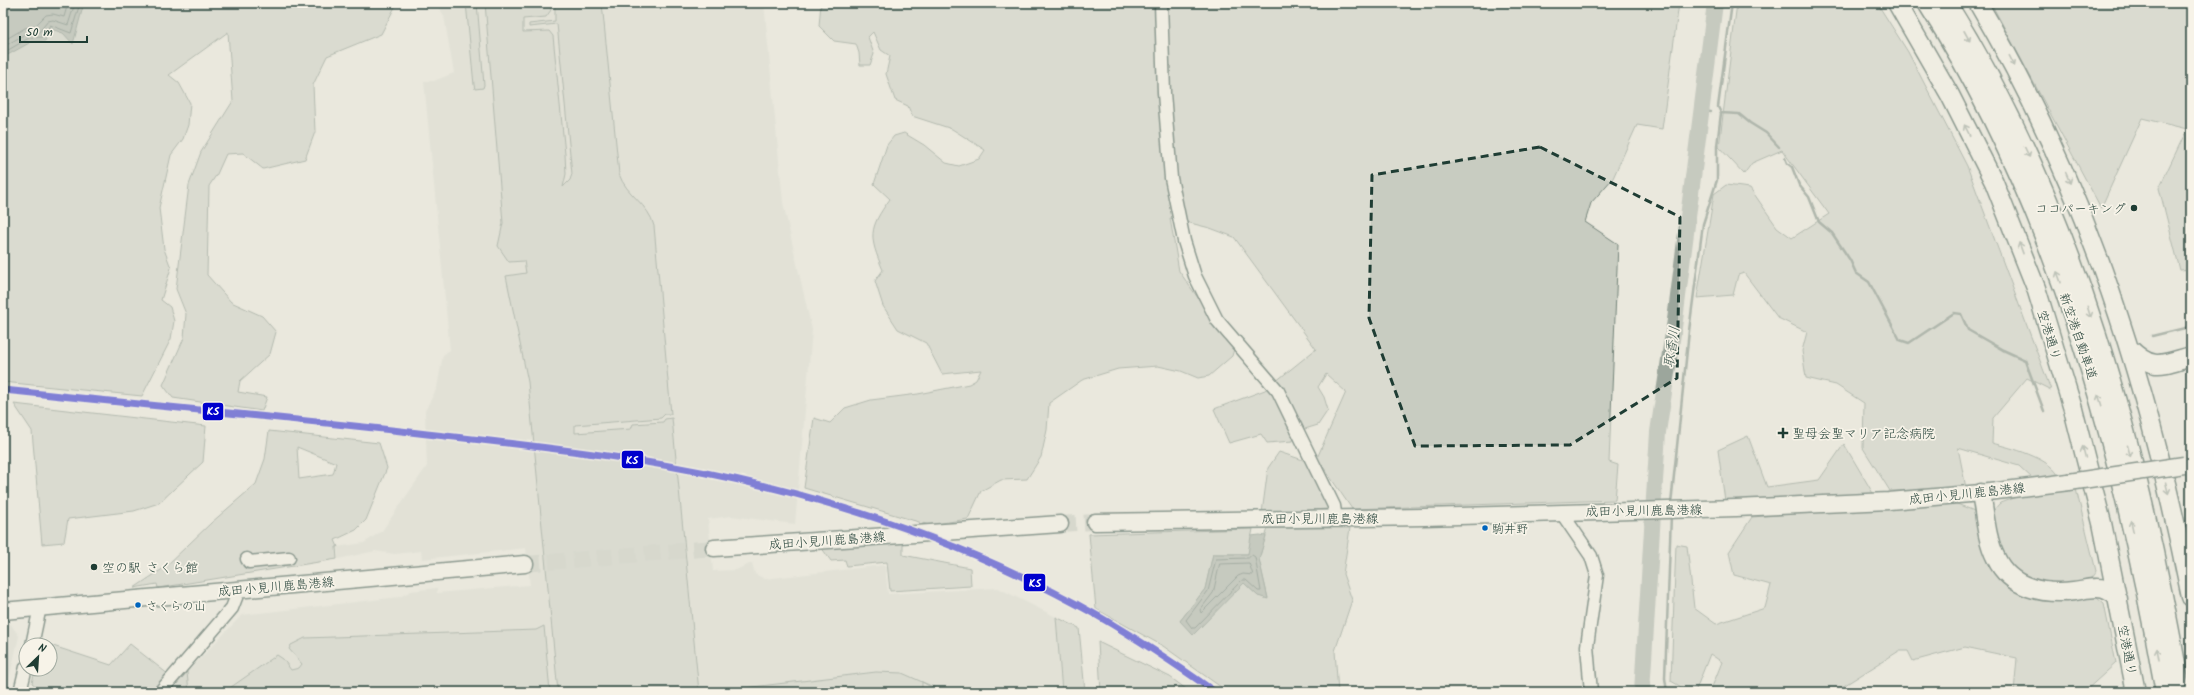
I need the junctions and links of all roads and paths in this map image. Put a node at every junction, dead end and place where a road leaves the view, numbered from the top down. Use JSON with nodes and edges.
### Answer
{"nodes":[{"id":1,"x":1161,"y":3,"type":"edge"},
{"id":2,"x":1897,"y":3,"type":"edge"},
{"id":3,"x":1927,"y":3,"type":"edge"},
{"id":4,"x":1947,"y":3,"type":"edge"},
{"id":5,"x":1978,"y":3,"type":"edge"},
{"id":6,"x":2129,"y":348,"type":"junction"},
{"id":7,"x":2191,"y":356,"type":"edge"},
{"id":8,"x":2158,"y":366,"type":"junction"},
{"id":9,"x":2143,"y":396,"type":"junction"},
{"id":10,"x":2188,"y":464,"type":"edge"},
{"id":11,"x":1981,"y":493,"type":"junction"},
{"id":12,"x":1561,"y":512,"type":"junction"},
{"id":13,"x":1336,"y":519,"type":"junction"},
{"id":14,"x":1095,"y":522,"type":"tunnel mouth"},
{"id":15,"x":1060,"y":524,"type":"tunnel mouth"},
{"id":16,"x":714,"y":548,"type":"tunnel mouth"},
{"id":17,"x":289,"y":558,"type":"dead end"},
{"id":18,"x":247,"y":559,"type":"dead end"},
{"id":19,"x":525,"y":564,"type":"tunnel mouth"},
{"id":20,"x":2111,"y":565,"type":"junction"},
{"id":21,"x":2097,"y":588,"type":"junction"},
{"id":22,"x":239,"y":590,"type":"junction"},
{"id":23,"x":2191,"y":597,"type":"edge"},
{"id":24,"x":2118,"y":599,"type":"junction"},
{"id":25,"x":40,"y":608,"type":"junction"},
{"id":26,"x":3,"y":611,"type":"edge"},
{"id":27,"x":34,"y":637,"type":"edge"},
{"id":28,"x":24,"y":677,"type":"edge"},
{"id":29,"x":20,"y":692,"type":"edge"},
{"id":30,"x":160,"y":692,"type":"edge"},
{"id":31,"x":1591,"y":692,"type":"edge"},
{"id":32,"x":2136,"y":692,"type":"edge"},
{"id":33,"x":2165,"y":692,"type":"edge"},
{"id":34,"x":2181,"y":692,"type":"edge"}],
"edges":[{"from":1,"to":13,"type":"street"},
{"from":20,"to":2,"type":"highway","name":"空港通り","one_way":true},
{"from":33,"to":3,"type":"highway","name":"新空港自動車道","one_way":true},
{"from":4,"to":34,"type":"highway","name":"新空港自動車道","one_way":true},
{"from":5,"to":6,"type":"highway","one_way":true},
{"from":6,"to":8,"type":"highway"},
{"from":6,"to":9,"type":"highway"},
{"from":7,"to":8,"type":"highway"},
{"from":8,"to":9,"type":"highway"},
{"from":9,"to":23,"type":"highway","one_way":true},
{"from":10,"to":11,"type":"main road","name":"成田小見川鹿島港線","bridge":true},
{"from":11,"to":12,"type":"main road","name":"成田小見川鹿島港線"},
{"from":11,"to":21,"type":"highway"},
{"from":12,"to":13,"type":"main road","name":"成田小見川鹿島港線"},
{"from":12,"to":31,"type":"street"},
{"from":13,"to":14,"type":"main road","name":"成田小見川鹿島港線"},
{"from":15,"to":16,"type":"main road","name":"成田小見川鹿島港線"},
{"from":17,"to":18,"type":"street"},
{"from":19,"to":22,"type":"main road","name":"成田小見川鹿島港線"},
{"from":20,"to":21,"type":"highway"},
{"from":20,"to":24,"type":"highway","name":"空港通り"},
{"from":21,"to":24,"type":"highway"},
{"from":22,"to":25,"type":"main road","name":"成田小見川鹿島港線"},
{"from":22,"to":30,"type":"street"},
{"from":24,"to":32,"type":"highway","name":"空港通り"},
{"from":25,"to":26,"type":"main road","name":"成田小見川鹿島港線"},
{"from":25,"to":27,"type":"street"},
{"from":28,"to":29,"type":"street"}]}
